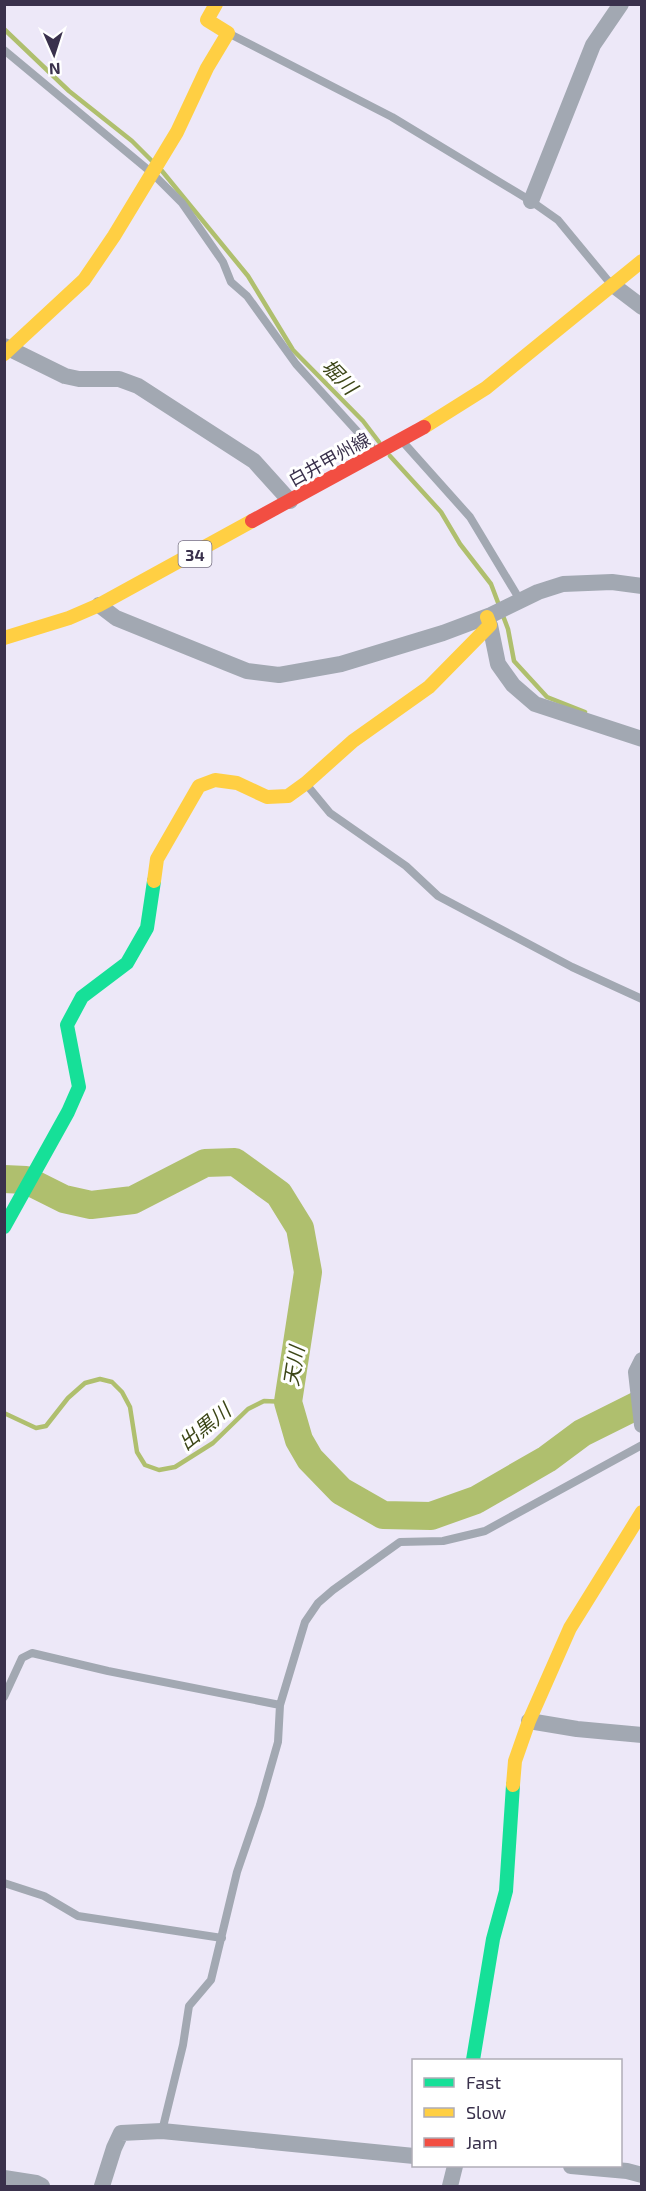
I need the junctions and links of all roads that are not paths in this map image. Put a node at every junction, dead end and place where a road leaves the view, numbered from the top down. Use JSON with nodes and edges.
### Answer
{"nodes":[{"id":1,"x":216,"y":4,"type":"edge"},
{"id":2,"x":621,"y":4,"type":"edge"},
{"id":3,"x":228,"y":33,"type":"junction"},
{"id":4,"x":4,"y":50,"type":"edge"},
{"id":5,"x":156,"y":167,"type":"junction"},
{"id":6,"x":531,"y":201,"type":"junction"},
{"id":7,"x":642,"y":261,"type":"edge"},
{"id":8,"x":613,"y":285,"type":"junction"},
{"id":9,"x":642,"y":307,"type":"edge"},
{"id":10,"x":6,"y":350,"type":"edge"},
{"id":11,"x":398,"y":442,"type":"junction"},
{"id":12,"x":377,"y":453,"type":"junction"},
{"id":13,"x":290,"y":501,"type":"junction"},
{"id":14,"x":642,"y":586,"type":"edge"},
{"id":15,"x":516,"y":602,"type":"junction"},
{"id":16,"x":99,"y":605,"type":"junction"},
{"id":17,"x":489,"y":619,"type":"junction"},
{"id":18,"x":4,"y":638,"type":"edge"},
{"id":19,"x":642,"y":739,"type":"edge"},
{"id":20,"x":306,"y":783,"type":"junction"},
{"id":21,"x":642,"y":999,"type":"edge"},
{"id":22,"x":4,"y":1227,"type":"edge"},
{"id":23,"x":639,"y":1366,"type":"edge"},
{"id":24,"x":641,"y":1423,"type":"edge"},
{"id":25,"x":642,"y":1445,"type":"edge"},
{"id":26,"x":642,"y":1512,"type":"edge"},
{"id":27,"x":4,"y":1697,"type":"edge"},
{"id":28,"x":280,"y":1705,"type":"junction"},
{"id":29,"x":530,"y":1720,"type":"junction"},
{"id":30,"x":642,"y":1736,"type":"edge"},
{"id":31,"x":4,"y":1884,"type":"edge"},
{"id":32,"x":222,"y":1938,"type":"junction"},
{"id":33,"x":473,"y":2059,"type":"edge"},
{"id":34,"x":162,"y":2131,"type":"junction"},
{"id":35,"x":412,"y":2156,"type":"edge"},
{"id":36,"x":455,"y":2167,"type":"edge"},
{"id":37,"x":582,"y":2167,"type":"edge"},
{"id":38,"x":642,"y":2175,"type":"edge"},
{"id":39,"x":4,"y":2178,"type":"edge"},
{"id":40,"x":42,"y":2187,"type":"edge"},
{"id":41,"x":102,"y":2187,"type":"edge"},
{"id":42,"x":450,"y":2187,"type":"edge"}],
"edges":[{"from":1,"to":3,"type":"street"},
{"from":2,"to":6,"type":"street"},
{"from":3,"to":5,"type":"street"},
{"from":3,"to":6,"type":"lane"},
{"from":4,"to":5,"type":"lane"},
{"from":5,"to":10,"type":"street"},
{"from":5,"to":12,"type":"lane"},
{"from":6,"to":8,"type":"lane"},
{"from":7,"to":8,"type":"street","name":"白井甲州線","number":"34"},
{"from":8,"to":9,"type":"street"},
{"from":8,"to":11,"type":"street","name":"白井甲州線","number":"34"},
{"from":10,"to":13,"type":"street"},
{"from":11,"to":12,"type":"street","name":"白井甲州線","number":"34"},
{"from":11,"to":15,"type":"lane"},
{"from":12,"to":13,"type":"street","name":"白井甲州線","number":"34"},
{"from":13,"to":16,"type":"street","name":"白井甲州線","number":"34"},
{"from":14,"to":15,"type":"street"},
{"from":15,"to":17,"type":"street"},
{"from":16,"to":17,"type":"street"},
{"from":16,"to":18,"type":"street","name":"白井甲州線","number":"34"},
{"from":17,"to":19,"type":"street"},
{"from":17,"to":20,"type":"street"},
{"from":20,"to":21,"type":"lane"},
{"from":20,"to":22,"type":"street"},
{"from":23,"to":24,"type":"street"},
{"from":25,"to":28,"type":"lane"},
{"from":26,"to":29,"type":"street"},
{"from":27,"to":28,"type":"lane"},
{"from":28,"to":32,"type":"lane"},
{"from":29,"to":30,"type":"street"},
{"from":29,"to":33,"type":"street"},
{"from":31,"to":32,"type":"lane"},
{"from":32,"to":34,"type":"lane"},
{"from":34,"to":35,"type":"street"},
{"from":34,"to":41,"type":"street"},
{"from":36,"to":42,"type":"street"},
{"from":37,"to":38,"type":"street"},
{"from":39,"to":40,"type":"street"}]}
